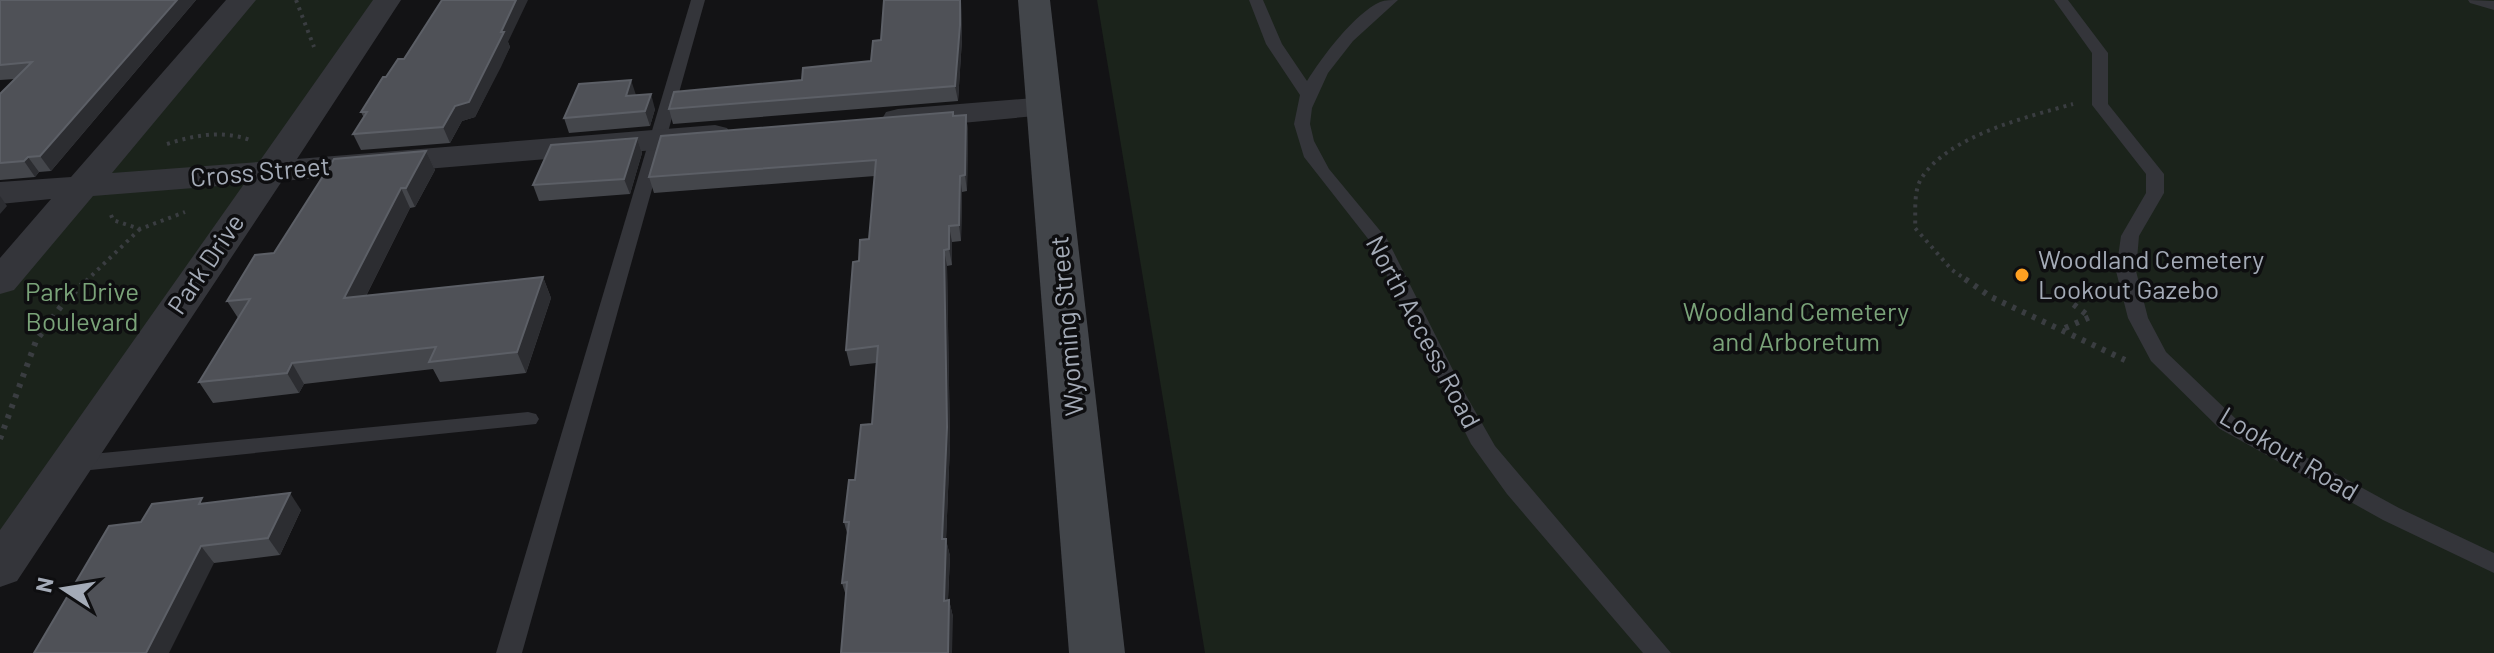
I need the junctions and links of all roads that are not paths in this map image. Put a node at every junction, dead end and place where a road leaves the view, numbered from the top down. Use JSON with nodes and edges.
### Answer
{"nodes":[{"id":1,"x":242,"y":0,"type":"edge"},
{"id":2,"x":387,"y":0,"type":"edge"},
{"id":3,"x":698,"y":0,"type":"edge"},
{"id":4,"x":1034,"y":0,"type":"edge"},
{"id":5,"x":1256,"y":0,"type":"edge"},
{"id":6,"x":1391,"y":0,"type":"edge"},
{"id":7,"x":2061,"y":0,"type":"edge"},
{"id":8,"x":2475,"y":0,"type":"edge"},
{"id":9,"x":2494,"y":6,"type":"edge"},
{"id":10,"x":1308,"y":94,"type":"junction"},
{"id":11,"x":1046,"y":107,"type":"junction"},
{"id":12,"x":863,"y":122,"type":"edge"},
{"id":13,"x":742,"y":132,"type":"edge"},
{"id":14,"x":655,"y":139,"type":"junction"},
{"id":15,"x":269,"y":172,"type":"junction"},
{"id":16,"x":81,"y":186,"type":"junction"},
{"id":17,"x":0,"y":193,"type":"edge"},
{"id":18,"x":0,"y":282,"type":"edge"},
{"id":19,"x":528,"y":419,"type":"dead end"},
{"id":20,"x":71,"y":464,"type":"junction"},
{"id":21,"x":2494,"y":564,"type":"edge"},
{"id":22,"x":0,"y":568,"type":"edge"},
{"id":23,"x":509,"y":653,"type":"edge"},
{"id":24,"x":1097,"y":653,"type":"edge"},
{"id":25,"x":1658,"y":653,"type":"edge"}],
"edges":[{"from":1,"to":16,"type":"street"},
{"from":2,"to":15,"type":"street","name":"Park Drive"},
{"from":3,"to":14,"type":"lane"},
{"from":4,"to":11,"type":"street","name":"Wyoming Street"},
{"from":5,"to":10,"type":"lane"},
{"from":6,"to":10,"type":"lane","name":"North Access Road"},
{"from":7,"to":21,"type":"lane","name":"Lookout Road"},
{"from":8,"to":9,"type":"lane"},
{"from":10,"to":25,"type":"lane","name":"North Access Road"},
{"from":11,"to":12,"type":"street"},
{"from":11,"to":24,"type":"street","name":"Wyoming Street"},
{"from":13,"to":14,"type":"street","name":"Cross Street"},
{"from":14,"to":15,"type":"street","name":"Cross Street"},
{"from":14,"to":23,"type":"lane"},
{"from":15,"to":16,"type":"street","name":"Cross Street"},
{"from":15,"to":20,"type":"street","name":"Park Drive"},
{"from":16,"to":17,"type":"street","name":"Cross Street"},
{"from":16,"to":18,"type":"street"},
{"from":19,"to":20,"type":"lane"},
{"from":20,"to":22,"type":"street","name":"Park Drive"}]}
